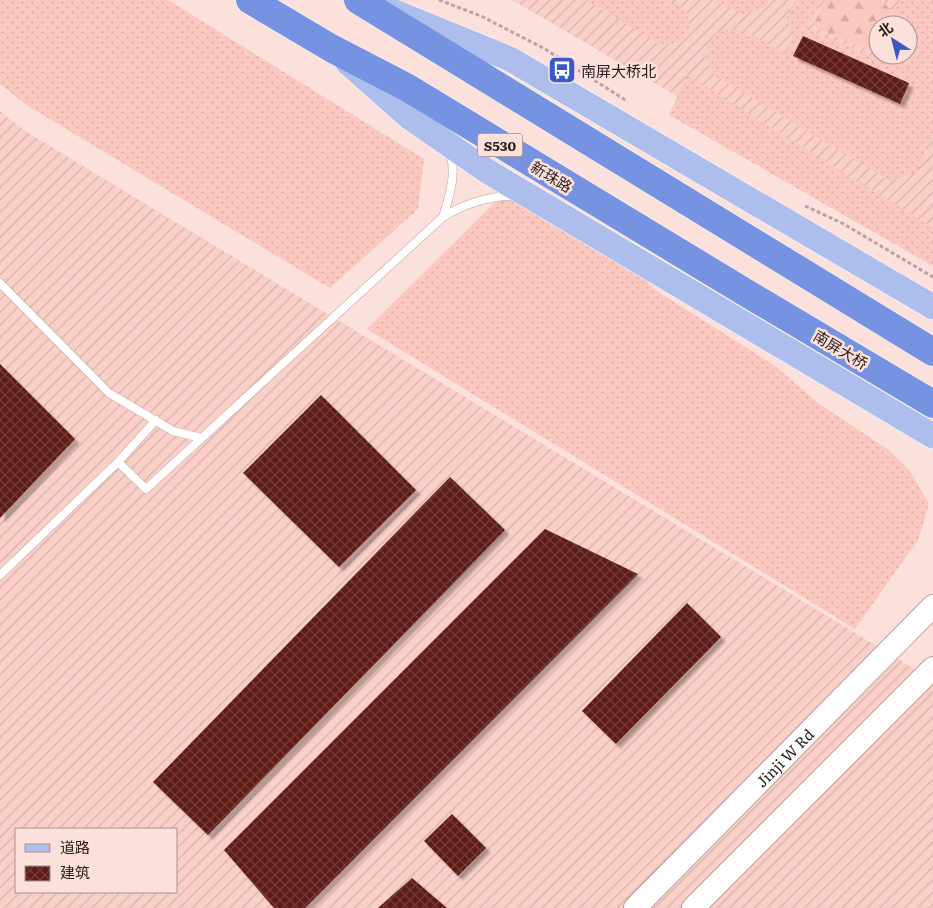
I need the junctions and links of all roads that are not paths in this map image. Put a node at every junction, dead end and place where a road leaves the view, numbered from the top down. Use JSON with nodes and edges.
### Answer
{"nodes":[{"id":1,"x":250,"y":0,"type":"edge"},
{"id":2,"x":358,"y":0,"type":"edge"},
{"id":3,"x":366,"y":0,"type":"edge"},
{"id":4,"x":331,"y":48,"type":"junction"},
{"id":5,"x":446,"y":143,"type":"junction"},
{"id":6,"x":529,"y":196,"type":"junction"},
{"id":7,"x":443,"y":218,"type":"junction"},
{"id":8,"x":0,"y":283,"type":"edge"},
{"id":9,"x":748,"y":294,"type":"joint"},
{"id":10,"x":933,"y":307,"type":"edge"},
{"id":11,"x":933,"y":352,"type":"edge"},
{"id":12,"x":933,"y":404,"type":"edge"},
{"id":13,"x":156,"y":420,"type":"junction"},
{"id":14,"x":933,"y":436,"type":"edge"},
{"id":15,"x":201,"y":438,"type":"junction"},
{"id":16,"x":118,"y":462,"type":"junction"},
{"id":17,"x":0,"y":575,"type":"edge"},
{"id":18,"x":933,"y":606,"type":"edge"},
{"id":19,"x":933,"y":668,"type":"edge"},
{"id":20,"x":635,"y":908,"type":"edge"},
{"id":21,"x":693,"y":908,"type":"edge"}],
"edges":[{"from":1,"to":4,"type":"highway","name":"新珠路","number":"S530"},
{"from":2,"to":11,"type":"highway"},
{"from":3,"to":10,"type":"main road"},
{"from":4,"to":5,"type":"main road"},
{"from":4,"to":9,"type":"highway","name":"新珠路","number":"S530"},
{"from":5,"to":6,"type":"main road"},
{"from":5,"to":7,"type":"lane"},
{"from":6,"to":7,"type":"lane"},
{"from":6,"to":14,"type":"main road"},
{"from":7,"to":15,"type":"lane"},
{"from":8,"to":13,"type":"lane"},
{"from":9,"to":12,"type":"highway","name":"南屏大桥","number":"S530"},
{"from":13,"to":15,"type":"lane"},
{"from":13,"to":16,"type":"lane"},
{"from":15,"to":16,"type":"lane"},
{"from":16,"to":17,"type":"lane"},
{"from":18,"to":20,"type":"main road","name":"Jinji W Rd"},
{"from":19,"to":21,"type":"main road"}]}
